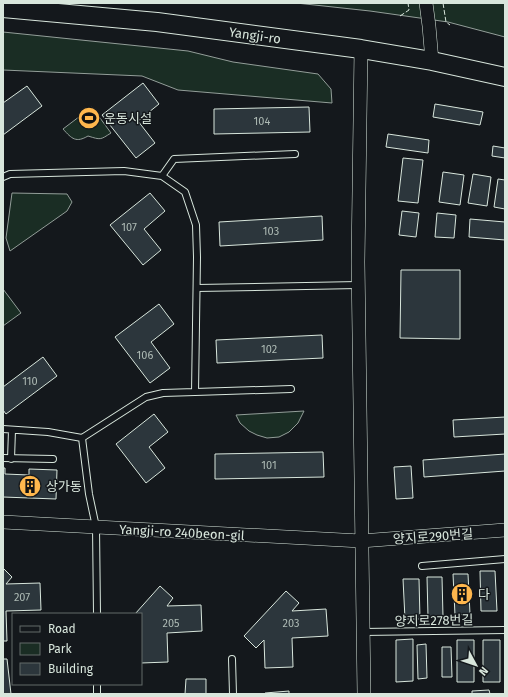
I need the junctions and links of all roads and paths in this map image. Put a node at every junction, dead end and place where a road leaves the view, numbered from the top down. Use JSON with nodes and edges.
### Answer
{"nodes":[{"id":1,"x":426,"y":3,"type":"edge"},
{"id":2,"x":5,"y":6,"type":"edge"},
{"id":3,"x":362,"y":49,"type":"junction"},
{"id":4,"x":432,"y":61,"type":"junction"},
{"id":5,"x":505,"y":77,"type":"edge"},
{"id":6,"x":295,"y":154,"type":"dead end"},
{"id":7,"x":162,"y":176,"type":"junction"},
{"id":8,"x":3,"y":177,"type":"edge"},
{"id":9,"x":358,"y":285,"type":"junction"},
{"id":10,"x":197,"y":288,"type":"junction"},
{"id":11,"x":291,"y":389,"type":"dead end"},
{"id":12,"x":194,"y":392,"type":"junction"},
{"id":13,"x":3,"y":429,"type":"edge"},
{"id":14,"x":12,"y":430,"type":"junction"},
{"id":15,"x":82,"y":438,"type":"junction"},
{"id":16,"x":3,"y":458,"type":"edge"},
{"id":17,"x":11,"y":459,"type":"junction"},
{"id":18,"x":53,"y":459,"type":"dead end"},
{"id":19,"x":3,"y":522,"type":"edge"},
{"id":20,"x":96,"y":527,"type":"junction"},
{"id":21,"x":505,"y":530,"type":"edge"},
{"id":22,"x":362,"y":541,"type":"junction"},
{"id":23,"x":505,"y":559,"type":"edge"},
{"id":24,"x":422,"y":566,"type":"dead end"},
{"id":25,"x":97,"y":613,"type":"edge"},
{"id":26,"x":505,"y":630,"type":"edge"},
{"id":27,"x":363,"y":632,"type":"junction"},
{"id":28,"x":232,"y":659,"type":"dead end"},
{"id":29,"x":232,"y":694,"type":"edge"},
{"id":30,"x":364,"y":694,"type":"edge"}],
"edges":[{"from":1,"to":4,"type":"street"},
{"from":2,"to":3,"type":"street","name":"Yangji-ro"},
{"from":3,"to":4,"type":"street","name":"Yangji-ro"},
{"from":3,"to":9,"type":"street"},
{"from":4,"to":5,"type":"street","name":"Yangji-ro"},
{"from":6,"to":7,"type":"lane"},
{"from":7,"to":8,"type":"lane"},
{"from":7,"to":10,"type":"lane"},
{"from":9,"to":10,"type":"lane"},
{"from":9,"to":22,"type":"street"},
{"from":10,"to":12,"type":"lane"},
{"from":11,"to":12,"type":"lane"},
{"from":12,"to":15,"type":"lane"},
{"from":13,"to":14,"type":"lane"},
{"from":14,"to":15,"type":"lane"},
{"from":14,"to":17,"type":"lane"},
{"from":15,"to":20,"type":"lane"},
{"from":16,"to":17,"type":"lane"},
{"from":17,"to":18,"type":"lane"},
{"from":19,"to":20,"type":"street","name":"Yangji-ro 240beon-gil"},
{"from":20,"to":22,"type":"street","name":"Yangji-ro 240beon-gil"},
{"from":20,"to":25,"type":"lane"},
{"from":21,"to":22,"type":"street","name":"양지로290번길"},
{"from":22,"to":27,"type":"street"},
{"from":23,"to":24,"type":"lane"},
{"from":26,"to":27,"type":"lane","name":"양지로278번길"},
{"from":27,"to":30,"type":"street"},
{"from":28,"to":29,"type":"lane"}]}
